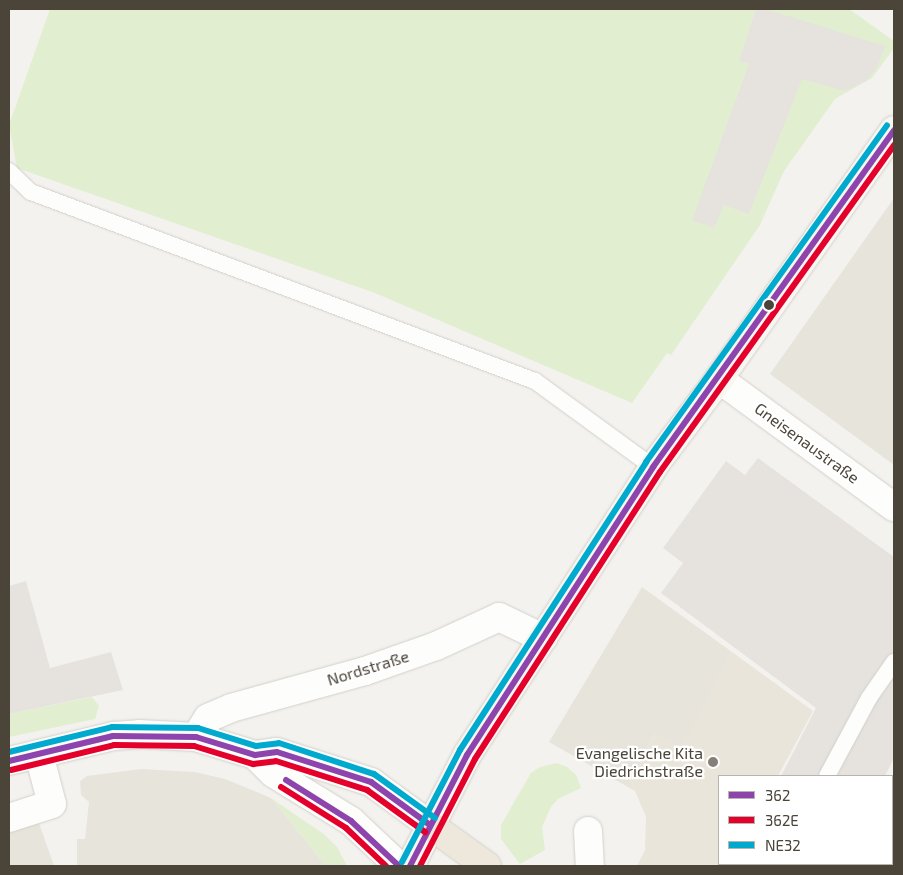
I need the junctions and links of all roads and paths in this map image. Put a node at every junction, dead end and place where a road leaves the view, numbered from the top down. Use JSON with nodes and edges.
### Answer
{"nodes":[{"id":1,"x":894,"y":130,"type":"edge"},
{"id":2,"x":9,"y":171,"type":"edge"},
{"id":3,"x":720,"y":379,"type":"junction"},
{"id":4,"x":653,"y":467,"type":"junction"},
{"id":5,"x":894,"y":507,"type":"edge"},
{"id":6,"x":543,"y":638,"type":"junction"},
{"id":7,"x":894,"y":662,"type":"edge"},
{"id":8,"x":196,"y":737,"type":"junction"},
{"id":9,"x":39,"y":754,"type":"junction"},
{"id":10,"x":255,"y":755,"type":"junction"},
{"id":11,"x":9,"y":761,"type":"edge"},
{"id":12,"x":828,"y":775,"type":"edge"},
{"id":13,"x":9,"y":818,"type":"edge"},
{"id":14,"x":430,"y":825,"type":"junction"},
{"id":15,"x":588,"y":831,"type":"dead end"},
{"id":16,"x":399,"y":866,"type":"edge"},
{"id":17,"x":410,"y":866,"type":"edge"},
{"id":18,"x":487,"y":866,"type":"edge"},
{"id":19,"x":590,"y":866,"type":"edge"}],
"edges":[{"from":1,"to":3,"type":"main road"},
{"from":2,"to":4,"type":"lane"},
{"from":3,"to":4,"type":"main road"},
{"from":3,"to":5,"type":"street","name":"Gneisenaustraße"},
{"from":4,"to":6,"type":"main road"},
{"from":6,"to":8,"type":"street","name":"Nordstraße"},
{"from":6,"to":14,"type":"main road"},
{"from":7,"to":12,"type":"lane"},
{"from":8,"to":9,"type":"street"},
{"from":8,"to":10,"type":"street"},
{"from":9,"to":11,"type":"street"},
{"from":9,"to":13,"type":"street"},
{"from":10,"to":14,"type":"street"},
{"from":10,"to":16,"type":"street"},
{"from":14,"to":17,"type":"main road"},
{"from":14,"to":18,"type":"highway"},
{"from":15,"to":19,"type":"street"}]}
